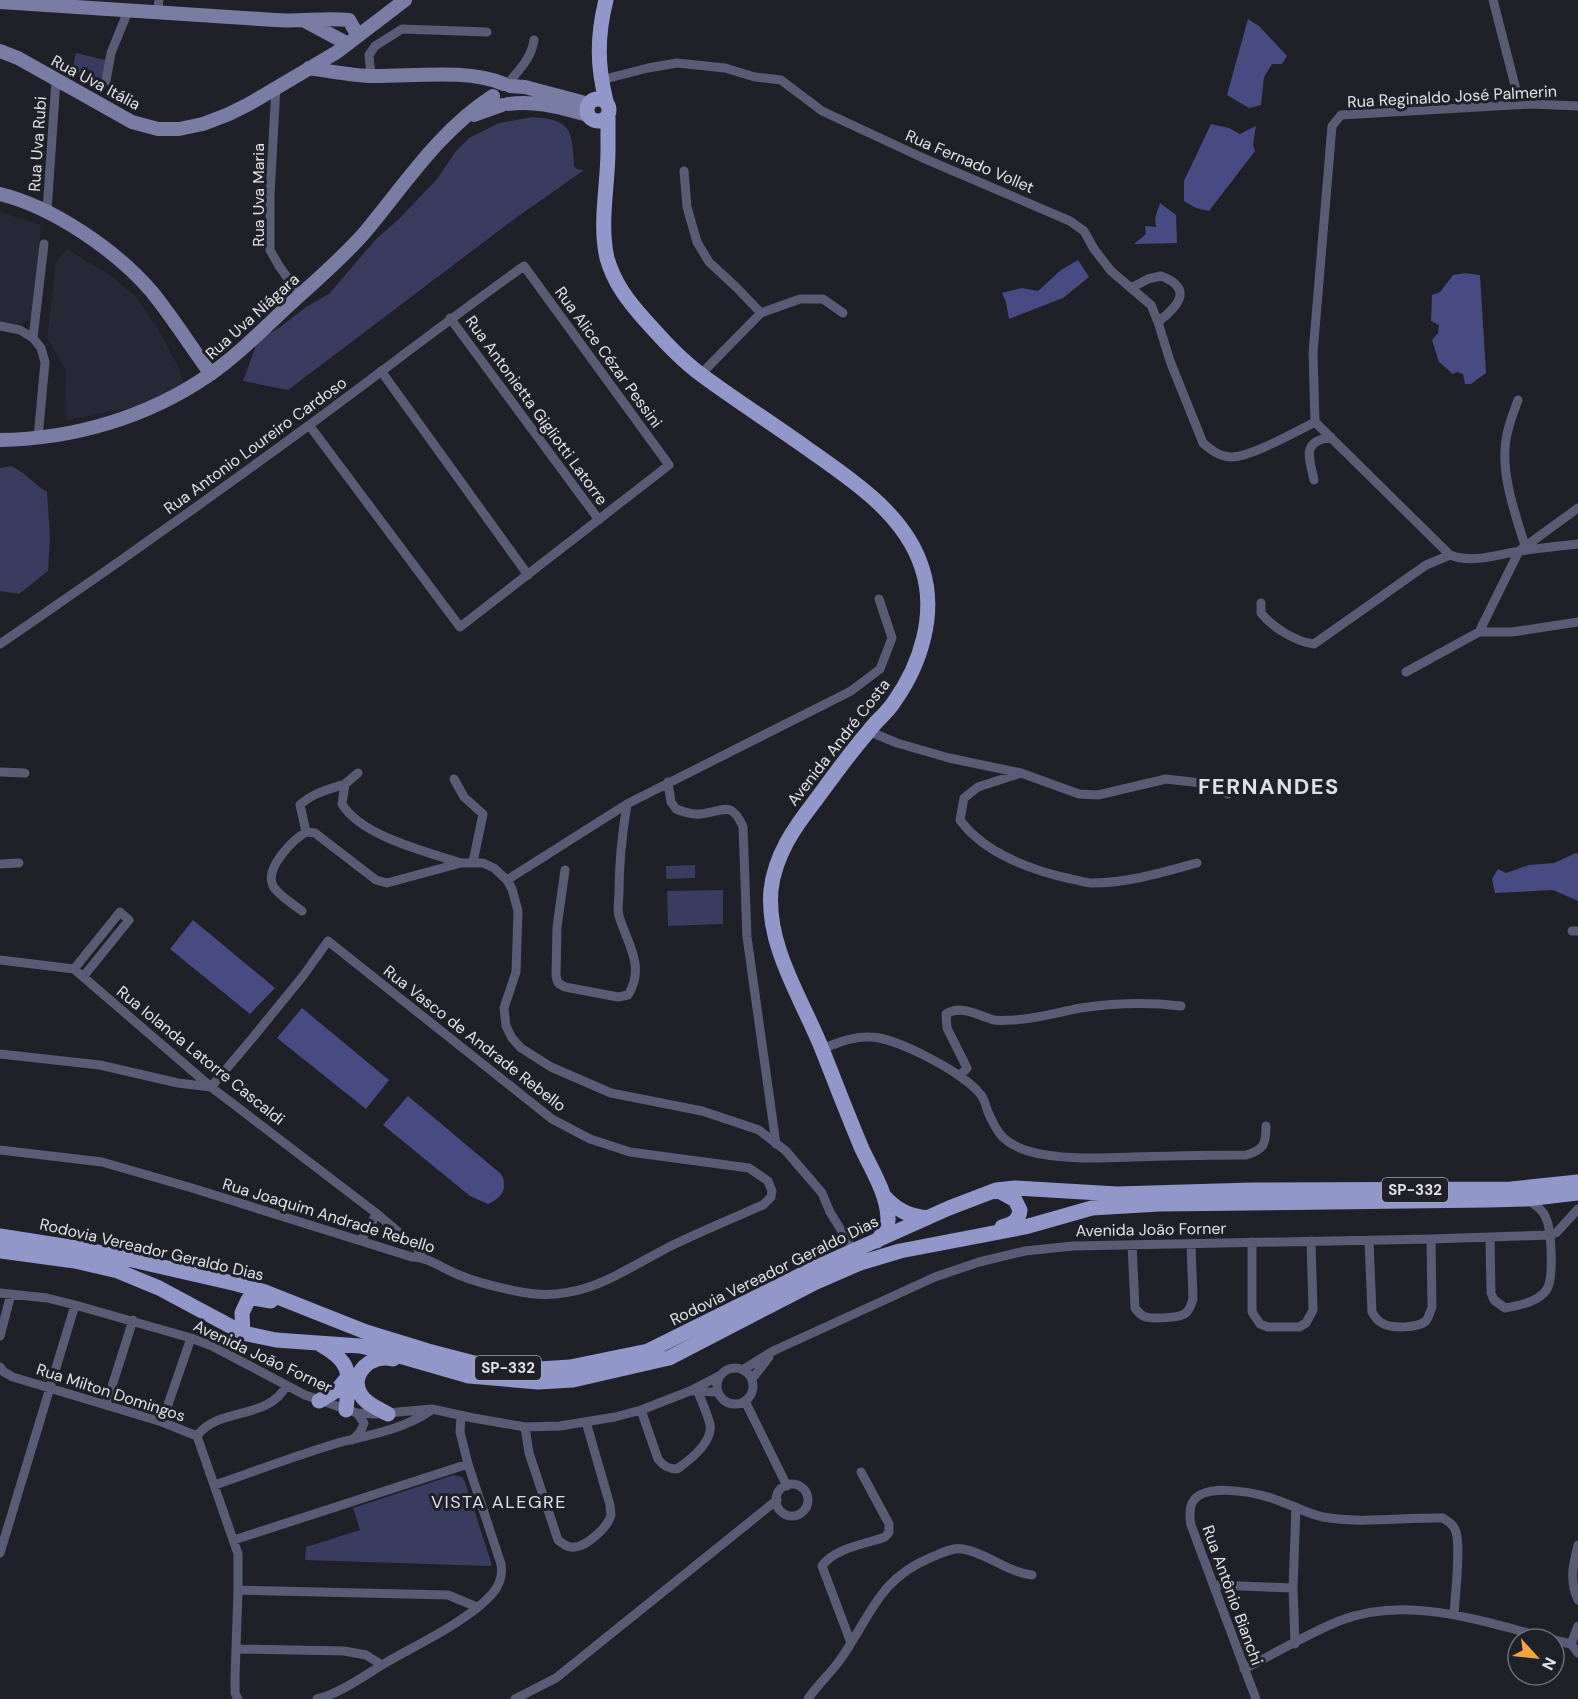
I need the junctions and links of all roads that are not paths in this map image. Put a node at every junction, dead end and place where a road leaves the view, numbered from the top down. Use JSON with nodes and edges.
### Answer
{"nodes":[{"id":1,"x":405,"y":0,"type":"edge"},
{"id":2,"x":606,"y":0,"type":"edge"},
{"id":3,"x":1493,"y":0,"type":"edge"},
{"id":4,"x":0,"y":2,"type":"edge"},
{"id":5,"x":152,"y":6,"type":"edge"},
{"id":6,"x":128,"y":11,"type":"junction"},
{"id":7,"x":305,"y":21,"type":"junction"},
{"id":8,"x":349,"y":21,"type":"junction"},
{"id":9,"x":375,"y":22,"type":"junction"},
{"id":10,"x":328,"y":32,"type":"junction"},
{"id":11,"x":487,"y":32,"type":"dead end"},
{"id":12,"x":534,"y":40,"type":"dead end"},
{"id":13,"x":343,"y":47,"type":"junction"},
{"id":14,"x":0,"y":51,"type":"edge"},
{"id":15,"x":309,"y":68,"type":"junction"},
{"id":16,"x":364,"y":76,"type":"junction"},
{"id":17,"x":56,"y":80,"type":"junction"},
{"id":18,"x":601,"y":81,"type":"junction"},
{"id":19,"x":97,"y":86,"type":"dead end"},
{"id":20,"x":276,"y":87,"type":"junction"},
{"id":21,"x":503,"y":93,"type":"junction"},
{"id":22,"x":1520,"y":105,"type":"junction"},
{"id":23,"x":1578,"y":106,"type":"edge"},
{"id":24,"x":593,"y":108,"type":"junction"},
{"id":25,"x":608,"y":140,"type":"junction"},
{"id":26,"x":684,"y":171,"type":"dead end"},
{"id":27,"x":0,"y":194,"type":"edge"},
{"id":28,"x":47,"y":211,"type":"junction"},
{"id":29,"x":44,"y":244,"type":"dead end"},
{"id":30,"x":524,"y":266,"type":"joint"},
{"id":31,"x":1131,"y":288,"type":"junction"},
{"id":32,"x":300,"y":295,"type":"junction"},
{"id":33,"x":761,"y":313,"type":"junction"},
{"id":34,"x":843,"y":313,"type":"dead end"},
{"id":35,"x":450,"y":318,"type":"junction"},
{"id":36,"x":1158,"y":322,"type":"junction"},
{"id":37,"x":0,"y":326,"type":"edge"},
{"id":38,"x":33,"y":338,"type":"junction"},
{"id":39,"x":381,"y":371,"type":"junction"},
{"id":40,"x":211,"y":374,"type":"junction"},
{"id":41,"x":700,"y":375,"type":"junction"},
{"id":42,"x":1518,"y":400,"type":"dead end"},
{"id":43,"x":1315,"y":422,"type":"junction"},
{"id":44,"x":309,"y":425,"type":"junction"},
{"id":45,"x":1331,"y":437,"type":"junction"},
{"id":46,"x":38,"y":438,"type":"junction"},
{"id":47,"x":0,"y":440,"type":"edge"},
{"id":48,"x":1314,"y":480,"type":"dead end"},
{"id":49,"x":1578,"y":508,"type":"edge"},
{"id":50,"x":599,"y":520,"type":"junction"},
{"id":51,"x":1578,"y":544,"type":"edge"},
{"id":52,"x":1522,"y":548,"type":"junction"},
{"id":53,"x":1455,"y":557,"type":"junction"},
{"id":54,"x":528,"y":574,"type":"junction"},
{"id":55,"x":879,"y":599,"type":"dead end"},
{"id":56,"x":1261,"y":603,"type":"dead end"},
{"id":57,"x":1578,"y":622,"type":"edge"},
{"id":58,"x":1479,"y":632,"type":"junction"},
{"id":59,"x":0,"y":644,"type":"edge"},
{"id":60,"x":1406,"y":672,"type":"dead end"},
{"id":61,"x":868,"y":731,"type":"junction"},
{"id":62,"x":0,"y":772,"type":"edge"},
{"id":63,"x":25,"y":773,"type":"dead end"},
{"id":64,"x":358,"y":773,"type":"dead end"},
{"id":65,"x":1021,"y":773,"type":"junction"},
{"id":66,"x":454,"y":779,"type":"dead end"},
{"id":67,"x":668,"y":782,"type":"junction"},
{"id":68,"x":345,"y":784,"type":"junction"},
{"id":69,"x":1228,"y":794,"type":"dead end"},
{"id":70,"x":627,"y":804,"type":"junction"},
{"id":71,"x":306,"y":832,"type":"junction"},
{"id":72,"x":473,"y":862,"type":"junction"},
{"id":73,"x":19,"y":863,"type":"dead end"},
{"id":74,"x":461,"y":863,"type":"junction"},
{"id":75,"x":1197,"y":863,"type":"dead end"},
{"id":76,"x":0,"y":864,"type":"edge"},
{"id":77,"x":565,"y":870,"type":"dead end"},
{"id":78,"x":507,"y":880,"type":"junction"},
{"id":79,"x":302,"y":911,"type":"dead end"},
{"id":80,"x":0,"y":960,"type":"edge"},
{"id":81,"x":74,"y":969,"type":"junction"},
{"id":82,"x":83,"y":977,"type":"junction"},
{"id":83,"x":1181,"y":1006,"type":"dead end"},
{"id":84,"x":822,"y":1049,"type":"junction"},
{"id":85,"x":0,"y":1054,"type":"edge"},
{"id":86,"x":960,"y":1075,"type":"junction"},
{"id":87,"x":211,"y":1087,"type":"junction"},
{"id":88,"x":1266,"y":1126,"type":"dead end"},
{"id":89,"x":776,"y":1143,"type":"junction"},
{"id":90,"x":0,"y":1150,"type":"edge"},
{"id":91,"x":1578,"y":1182,"type":"edge"},
{"id":92,"x":996,"y":1190,"type":"junction"},
{"id":93,"x":1578,"y":1193,"type":"edge"},
{"id":94,"x":882,"y":1195,"type":"junction"},
{"id":95,"x":771,"y":1197,"type":"joint"},
{"id":96,"x":1526,"y":1199,"type":"junction"},
{"id":97,"x":1578,"y":1209,"type":"edge"},
{"id":98,"x":376,"y":1212,"type":"junction"},
{"id":99,"x":927,"y":1218,"type":"junction"},
{"id":100,"x":986,"y":1235,"type":"junction"},
{"id":101,"x":1550,"y":1235,"type":"junction"},
{"id":102,"x":0,"y":1236,"type":"edge"},
{"id":103,"x":1490,"y":1238,"type":"junction"},
{"id":104,"x":1431,"y":1239,"type":"junction"},
{"id":105,"x":361,"y":1240,"type":"junction"},
{"id":106,"x":1369,"y":1240,"type":"junction"},
{"id":107,"x":877,"y":1241,"type":"junction"},
{"id":108,"x":1311,"y":1241,"type":"junction"},
{"id":109,"x":1251,"y":1242,"type":"junction"},
{"id":110,"x":1191,"y":1244,"type":"junction"},
{"id":111,"x":1132,"y":1245,"type":"junction"},
{"id":112,"x":0,"y":1251,"type":"edge"},
{"id":113,"x":854,"y":1251,"type":"junction"},
{"id":114,"x":422,"y":1257,"type":"junction"},
{"id":115,"x":0,"y":1293,"type":"edge"},
{"id":116,"x":11,"y":1294,"type":"junction"},
{"id":117,"x":291,"y":1303,"type":"junction"},
{"id":118,"x":75,"y":1305,"type":"junction"},
{"id":119,"x":133,"y":1320,"type":"junction"},
{"id":120,"x":243,"y":1333,"type":"junction"},
{"id":121,"x":0,"y":1336,"type":"edge"},
{"id":122,"x":191,"y":1338,"type":"junction"},
{"id":123,"x":316,"y":1342,"type":"junction"},
{"id":124,"x":773,"y":1351,"type":"junction"},
{"id":125,"x":416,"y":1360,"type":"junction"},
{"id":126,"x":0,"y":1367,"type":"edge"},
{"id":127,"x":744,"y":1369,"type":"junction"},
{"id":128,"x":719,"y":1376,"type":"junction"},
{"id":129,"x":347,"y":1378,"type":"junction"},
{"id":130,"x":752,"y":1379,"type":"junction"},
{"id":131,"x":286,"y":1386,"type":"junction"},
{"id":132,"x":50,"y":1388,"type":"junction"},
{"id":133,"x":694,"y":1391,"type":"junction"},
{"id":134,"x":718,"y":1392,"type":"junction"},
{"id":135,"x":319,"y":1401,"type":"junction"},
{"id":136,"x":745,"y":1401,"type":"junction"},
{"id":137,"x":106,"y":1405,"type":"junction"},
{"id":138,"x":432,"y":1409,"type":"junction"},
{"id":139,"x":641,"y":1410,"type":"junction"},
{"id":140,"x":352,"y":1411,"type":"junction"},
{"id":141,"x":382,"y":1414,"type":"junction"},
{"id":142,"x":461,"y":1416,"type":"junction"},
{"id":143,"x":162,"y":1422,"type":"junction"},
{"id":144,"x":586,"y":1422,"type":"junction"},
{"id":145,"x":525,"y":1426,"type":"junction"},
{"id":146,"x":373,"y":1434,"type":"junction"},
{"id":147,"x":197,"y":1436,"type":"junction"},
{"id":148,"x":351,"y":1441,"type":"junction"},
{"id":149,"x":468,"y":1464,"type":"junction"},
{"id":150,"x":861,"y":1472,"type":"dead end"},
{"id":151,"x":215,"y":1485,"type":"junction"},
{"id":152,"x":786,"y":1486,"type":"junction"},
{"id":153,"x":777,"y":1500,"type":"junction"},
{"id":154,"x":1296,"y":1507,"type":"junction"},
{"id":155,"x":764,"y":1511,"type":"junction"},
{"id":156,"x":781,"y":1511,"type":"junction"},
{"id":157,"x":234,"y":1540,"type":"junction"},
{"id":158,"x":1578,"y":1545,"type":"edge"},
{"id":159,"x":0,"y":1553,"type":"edge"},
{"id":160,"x":1032,"y":1575,"type":"dead end"},
{"id":161,"x":1214,"y":1585,"type":"junction"},
{"id":162,"x":1293,"y":1588,"type":"junction"},
{"id":163,"x":238,"y":1590,"type":"junction"},
{"id":164,"x":1578,"y":1600,"type":"edge"},
{"id":165,"x":477,"y":1607,"type":"junction"},
{"id":166,"x":1454,"y":1615,"type":"junction"},
{"id":167,"x":1578,"y":1626,"type":"edge"},
{"id":168,"x":1506,"y":1628,"type":"edge"},
{"id":169,"x":851,"y":1643,"type":"junction"},
{"id":170,"x":1566,"y":1643,"type":"edge"},
{"id":171,"x":1295,"y":1644,"type":"junction"},
{"id":172,"x":1571,"y":1644,"type":"junction"},
{"id":173,"x":236,"y":1649,"type":"junction"},
{"id":174,"x":1578,"y":1653,"type":"edge"},
{"id":175,"x":382,"y":1665,"type":"junction"},
{"id":176,"x":1244,"y":1669,"type":"junction"},
{"id":177,"x":238,"y":1699,"type":"edge"},
{"id":178,"x":317,"y":1699,"type":"edge"},
{"id":179,"x":515,"y":1699,"type":"edge"},
{"id":180,"x":808,"y":1699,"type":"edge"},
{"id":181,"x":1256,"y":1699,"type":"edge"}],
"edges":[{"from":1,"to":9,"type":"street","name":"Rua Uva Itália"},
{"from":2,"to":18,"type":"main road"},
{"from":3,"to":22,"type":"street"},
{"from":4,"to":6,"type":"street"},
{"from":5,"to":6,"type":"street"},
{"from":5,"to":7,"type":"street"},
{"from":6,"to":19,"type":"street"},
{"from":7,"to":8,"type":"street"},
{"from":7,"to":10,"type":"street"},
{"from":8,"to":9,"type":"street"},
{"from":8,"to":13,"type":"street"},
{"from":9,"to":13,"type":"street","name":"Rua Uva Itália"},
{"from":10,"to":13,"type":"street"},
{"from":10,"to":13,"type":"street"},
{"from":11,"to":16,"type":"street"},
{"from":12,"to":21,"type":"street"},
{"from":13,"to":15,"type":"street","name":"Rua Uva Itália"},
{"from":13,"to":16,"type":"street"},
{"from":14,"to":17,"type":"street","name":"Rua Uva Itália"},
{"from":15,"to":16,"type":"street"},
{"from":15,"to":20,"type":"street","name":"Rua Uva Itália"},
{"from":16,"to":21,"type":"street"},
{"from":17,"to":20,"type":"street","name":"Rua Uva Itália"},
{"from":17,"to":28,"type":"street","name":"Rua Uva Rubi"},
{"from":18,"to":24,"type":"main road"},
{"from":18,"to":31,"type":"street","name":"Rua Fernado Vollet"},
{"from":20,"to":32,"type":"street","name":"Rua Uva Maria"},
{"from":21,"to":24,"type":"street","name":"Rua Uva Niágara"},
{"from":21,"to":32,"type":"street","name":"Rua Uva Niágara"},
{"from":22,"to":23,"type":"street","name":"Rua Reginaldo José Palmerin"},
{"from":22,"to":43,"type":"street","name":"Rua Reginaldo José Palmerin"},
{"from":24,"to":25,"type":"main road"},
{"from":24,"to":25,"type":"main road","name":"Avenida André Costa"},
{"from":25,"to":41,"type":"main road","name":"Avenida André Costa"},
{"from":26,"to":33,"type":"street"},
{"from":27,"to":28,"type":"street"},
{"from":28,"to":40,"type":"street"},
{"from":29,"to":38,"type":"street"},
{"from":30,"to":35,"type":"street","name":"Rua Antonio Loureiro Cardoso"},
{"from":30,"to":50,"type":"street","name":"Rua Alice Cézar Pessini"},
{"from":31,"to":36,"type":"street","name":"Rua Fernado Vollet"},
{"from":31,"to":36,"type":"street"},
{"from":32,"to":40,"type":"street","name":"Rua Uva Niágara"},
{"from":33,"to":34,"type":"street"},
{"from":33,"to":41,"type":"street"},
{"from":35,"to":39,"type":"street","name":"Rua Antonio Loureiro Cardoso"},
{"from":35,"to":50,"type":"street","name":"Rua Antonietta Gigliotti Latorre"},
{"from":36,"to":43,"type":"street","name":"Rua Fernado Vollet"},
{"from":37,"to":38,"type":"street"},
{"from":38,"to":46,"type":"street"},
{"from":39,"to":44,"type":"street","name":"Rua Antonio Loureiro Cardoso"},
{"from":39,"to":54,"type":"street"},
{"from":40,"to":46,"type":"street","name":"Rua Uva Niágara"},
{"from":41,"to":61,"type":"main road","name":"Avenida André Costa"},
{"from":42,"to":52,"type":"street"},
{"from":43,"to":45,"type":"street"},
{"from":44,"to":54,"type":"street"},
{"from":44,"to":59,"type":"street","name":"Rua Antonio Loureiro Cardoso"},
{"from":45,"to":48,"type":"street"},
{"from":45,"to":53,"type":"street"},
{"from":46,"to":47,"type":"street","name":"Rua Uva Niágara"},
{"from":49,"to":52,"type":"street"},
{"from":50,"to":54,"type":"street"},
{"from":51,"to":52,"type":"street"},
{"from":52,"to":53,"type":"street"},
{"from":52,"to":58,"type":"street"},
{"from":53,"to":56,"type":"street"},
{"from":55,"to":67,"type":"street"},
{"from":57,"to":58,"type":"street"},
{"from":58,"to":60,"type":"street"},
{"from":61,"to":65,"type":"street"},
{"from":61,"to":84,"type":"main road","name":"Avenida André Costa"},
{"from":62,"to":63,"type":"street"},
{"from":64,"to":68,"type":"street"},
{"from":65,"to":69,"type":"street"},
{"from":65,"to":75,"type":"street"},
{"from":66,"to":72,"type":"street"},
{"from":67,"to":70,"type":"street"},
{"from":67,"to":89,"type":"street"},
{"from":68,"to":71,"type":"street"},
{"from":68,"to":74,"type":"street"},
{"from":70,"to":77,"type":"street"},
{"from":70,"to":78,"type":"street"},
{"from":71,"to":74,"type":"street"},
{"from":71,"to":79,"type":"street"},
{"from":72,"to":74,"type":"street"},
{"from":72,"to":78,"type":"street"},
{"from":73,"to":76,"type":"street"},
{"from":78,"to":89,"type":"street"},
{"from":80,"to":81,"type":"street"},
{"from":81,"to":82,"type":"street","name":"Rua Iolanda Latorre Cascaldi"},
{"from":81,"to":82,"type":"street"},
{"from":82,"to":87,"type":"street","name":"Rua Iolanda Latorre Cascaldi"},
{"from":83,"to":86,"type":"street"},
{"from":84,"to":86,"type":"street"},
{"from":84,"to":94,"type":"main road","name":"Avenida André Costa"},
{"from":85,"to":87,"type":"street"},
{"from":86,"to":88,"type":"street"},
{"from":87,"to":95,"type":"street","name":"Rua Vasco de Andrade Rebello"},
{"from":87,"to":98,"type":"street","name":"Rua Iolanda Latorre Cascaldi"},
{"from":89,"to":113,"type":"street"},
{"from":90,"to":105,"type":"street","name":"Rua Joaquim Andrade Rebello"},
{"from":91,"to":92,"type":"main road","name":"Rodovia Vereador Geraldo Dias","number":"SP-332"},
{"from":92,"to":99,"type":"main road","name":"Rodovia Vereador Geraldo Dias","number":"SP-332"},
{"from":92,"to":100,"type":"main road"},
{"from":93,"to":96,"type":"main road","name":"Rodovia Vereador Geraldo Dias","number":"SP-332"},
{"from":94,"to":99,"type":"main road","name":"Avenida André Costa"},
{"from":94,"to":107,"type":"main road","name":"Avenida André Costa"},
{"from":95,"to":114,"type":"street","name":"Rua Joaquim Andrade Rebello"},
{"from":96,"to":100,"type":"main road","name":"Rodovia Vereador Geraldo Dias","number":"SP-332"},
{"from":96,"to":101,"type":"street"},
{"from":97,"to":101,"type":"street"},
{"from":98,"to":105,"type":"street"},
{"from":98,"to":114,"type":"street","name":"Rua Iolanda Latorre Cascaldi"},
{"from":99,"to":107,"type":"main road","name":"Rodovia Vereador Geraldo Dias","number":"SP-332"},
{"from":100,"to":125,"type":"main road","name":"Rodovia Vereador Geraldo Dias","number":"SP-332"},
{"from":101,"to":103,"type":"street","name":"Avenida João Forner"},
{"from":101,"to":103,"type":"street"},
{"from":102,"to":117,"type":"main road","name":"Rodovia Vereador Geraldo Dias","number":"SP-332"},
{"from":103,"to":104,"type":"street","name":"Avenida João Forner"},
{"from":104,"to":106,"type":"street","name":"Avenida João Forner"},
{"from":104,"to":106,"type":"street"},
{"from":105,"to":114,"type":"street","name":"Rua Joaquim Andrade Rebello"},
{"from":106,"to":108,"type":"street","name":"Avenida João Forner"},
{"from":107,"to":113,"type":"main road","name":"Rodovia Vereador Geraldo Dias","number":"SP-332"},
{"from":108,"to":109,"type":"street","name":"Avenida João Forner"},
{"from":108,"to":109,"type":"street"},
{"from":109,"to":110,"type":"street","name":"Avenida João Forner"},
{"from":110,"to":111,"type":"street","name":"Avenida João Forner"},
{"from":110,"to":111,"type":"street"},
{"from":111,"to":124,"type":"street","name":"Avenida João Forner"},
{"from":112,"to":120,"type":"main road","name":"Rodovia Vereador Geraldo Dias","number":"SP-332"},
{"from":113,"to":117,"type":"main road","name":"Rodovia Vereador Geraldo Dias","number":"SP-332"},
{"from":115,"to":116,"type":"street","name":"Avenida João Forner"},
{"from":116,"to":118,"type":"street","name":"Avenida João Forner"},
{"from":116,"to":121,"type":"street"},
{"from":117,"to":120,"type":"main road"},
{"from":118,"to":119,"type":"street","name":"Avenida João Forner"},
{"from":118,"to":132,"type":"street"},
{"from":119,"to":122,"type":"street","name":"Avenida João Forner"},
{"from":119,"to":137,"type":"street"},
{"from":120,"to":123,"type":"main road","name":"Rodovia Vereador Geraldo Dias","number":"SP-332"},
{"from":122,"to":131,"type":"street","name":"Avenida João Forner"},
{"from":122,"to":143,"type":"street"},
{"from":123,"to":125,"type":"main road","name":"Rodovia Vereador Geraldo Dias","number":"SP-332"},
{"from":123,"to":129,"type":"main road"},
{"from":124,"to":127,"type":"street","name":"Avenida João Forner"},
{"from":124,"to":130,"type":"street","name":"Avenida João Forner"},
{"from":125,"to":141,"type":"main road"},
{"from":126,"to":132,"type":"street","name":"Rua Milton Domingos"},
{"from":127,"to":128,"type":"street"},
{"from":127,"to":130,"type":"street"},
{"from":128,"to":133,"type":"street","name":"Avenida João Forner"},
{"from":128,"to":134,"type":"street"},
{"from":129,"to":135,"type":"main road"},
{"from":129,"to":140,"type":"main road"},
{"from":130,"to":136,"type":"street"},
{"from":131,"to":135,"type":"street","name":"Avenida João Forner"},
{"from":131,"to":147,"type":"street"},
{"from":132,"to":137,"type":"street","name":"Rua Milton Domingos"},
{"from":132,"to":159,"type":"street"},
{"from":133,"to":134,"type":"street","name":"Avenida João Forner"},
{"from":133,"to":139,"type":"street","name":"Avenida João Forner"},
{"from":133,"to":139,"type":"street"},
{"from":134,"to":136,"type":"street"},
{"from":135,"to":140,"type":"street","name":"Avenida João Forner"},
{"from":136,"to":152,"type":"street"},
{"from":137,"to":143,"type":"street","name":"Rua Milton Domingos"},
{"from":138,"to":141,"type":"street","name":"Avenida João Forner"},
{"from":138,"to":142,"type":"street","name":"Avenida João Forner"},
{"from":138,"to":146,"type":"street"},
{"from":139,"to":144,"type":"street","name":"Avenida João Forner"},
{"from":140,"to":141,"type":"street","name":"Avenida João Forner"},
{"from":140,"to":148,"type":"street"},
{"from":141,"to":146,"type":"street"},
{"from":142,"to":145,"type":"street","name":"Avenida João Forner"},
{"from":142,"to":149,"type":"street"},
{"from":143,"to":147,"type":"street","name":"Rua Milton Domingos"},
{"from":144,"to":145,"type":"street","name":"Avenida João Forner"},
{"from":144,"to":145,"type":"street"},
{"from":146,"to":148,"type":"street"},
{"from":147,"to":151,"type":"street","name":"Rua Milton Domingos"},
{"from":148,"to":151,"type":"street"},
{"from":149,"to":157,"type":"street"},
{"from":149,"to":165,"type":"street"},
{"from":150,"to":169,"type":"street"},
{"from":151,"to":157,"type":"street","name":"Rua Milton Domingos"},
{"from":152,"to":153,"type":"street"},
{"from":152,"to":156,"type":"street"},
{"from":153,"to":155,"type":"street"},
{"from":153,"to":156,"type":"street"},
{"from":154,"to":161,"type":"street","name":"Rua Antônio Bianchi"},
{"from":154,"to":162,"type":"street"},
{"from":154,"to":166,"type":"street","name":"Rua Antônio Bianchi"},
{"from":155,"to":156,"type":"street"},
{"from":155,"to":179,"type":"street"},
{"from":157,"to":163,"type":"street","name":"Rua Milton Domingos"},
{"from":158,"to":164,"type":"street"},
{"from":160,"to":169,"type":"street"},
{"from":161,"to":162,"type":"street"},
{"from":161,"to":176,"type":"street","name":"Rua Antônio Bianchi"},
{"from":162,"to":171,"type":"street"},
{"from":163,"to":165,"type":"street"},
{"from":163,"to":173,"type":"street","name":"Rua Milton Domingos"},
{"from":165,"to":175,"type":"street"},
{"from":166,"to":168,"type":"street"},
{"from":166,"to":171,"type":"street"},
{"from":167,"to":172,"type":"street"},
{"from":169,"to":180,"type":"street"},
{"from":170,"to":172,"type":"street"},
{"from":171,"to":176,"type":"street"},
{"from":172,"to":174,"type":"street"},
{"from":173,"to":175,"type":"street"},
{"from":173,"to":177,"type":"street","name":"Rua Milton Domingos"},
{"from":175,"to":178,"type":"street"},
{"from":176,"to":181,"type":"street","name":"Rua Antônio Bianchi"}]}
